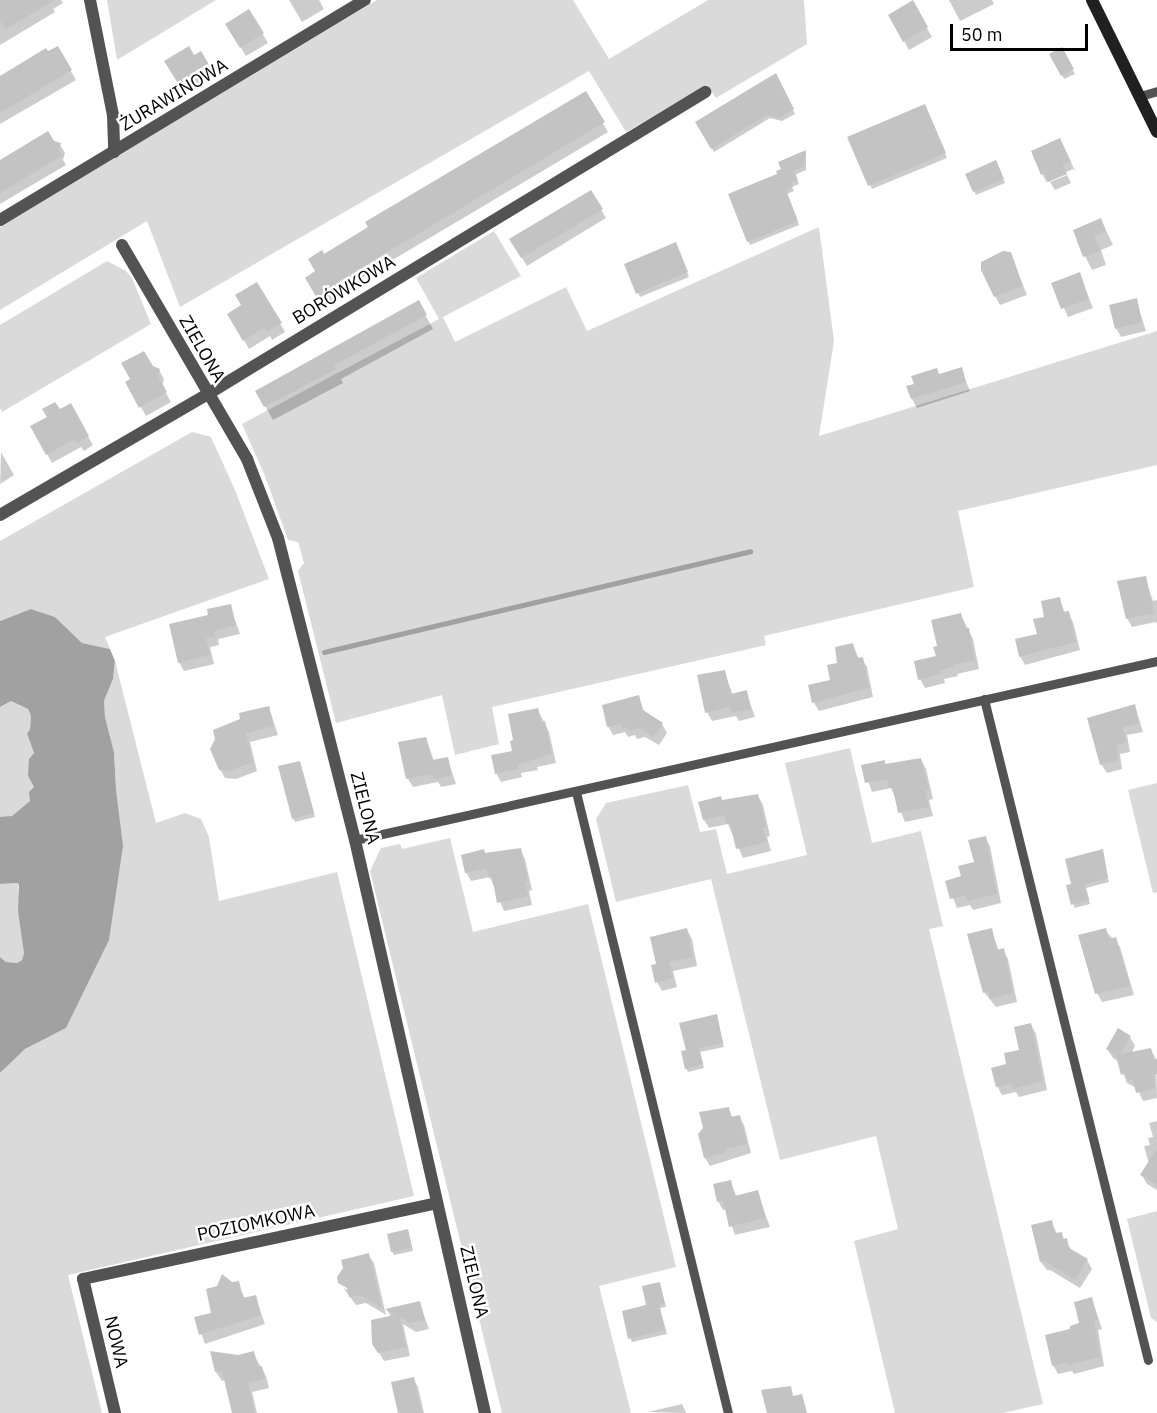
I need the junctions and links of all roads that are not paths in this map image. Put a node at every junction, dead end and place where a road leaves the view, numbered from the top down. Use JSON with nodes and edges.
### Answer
{"nodes":[{"id":1,"x":90,"y":0,"type":"edge"},
{"id":2,"x":365,"y":0,"type":"edge"},
{"id":3,"x":1092,"y":0,"type":"edge"},
{"id":4,"x":1157,"y":91,"type":"edge"},
{"id":5,"x":705,"y":92,"type":"dead end"},
{"id":6,"x":1140,"y":96,"type":"junction"},
{"id":7,"x":1157,"y":132,"type":"edge"},
{"id":8,"x":114,"y":152,"type":"junction"},
{"id":9,"x":0,"y":220,"type":"edge"},
{"id":10,"x":122,"y":244,"type":"dead end"},
{"id":11,"x":208,"y":394,"type":"junction"},
{"id":12,"x":0,"y":515,"type":"edge"},
{"id":13,"x":1157,"y":662,"type":"edge"},
{"id":14,"x":984,"y":699,"type":"junction"},
{"id":15,"x":576,"y":792,"type":"junction"},
{"id":16,"x":355,"y":840,"type":"junction"},
{"id":17,"x":437,"y":1203,"type":"junction"},
{"id":18,"x":83,"y":1279,"type":"joint"},
{"id":19,"x":1148,"y":1360,"type":"dead end"},
{"id":20,"x":115,"y":1413,"type":"edge"},
{"id":21,"x":485,"y":1413,"type":"edge"},
{"id":22,"x":728,"y":1413,"type":"edge"}],
"edges":[{"from":1,"to":8,"type":"street"},
{"from":2,"to":8,"type":"street","name":"ŻURAWINOWA"},
{"from":3,"to":6,"type":"main road"},
{"from":4,"to":6,"type":"lane"},
{"from":5,"to":11,"type":"street","name":"BORÓWKOWA"},
{"from":6,"to":7,"type":"main road"},
{"from":8,"to":9,"type":"street","name":"ŻURAWINOWA"},
{"from":10,"to":11,"type":"street","name":"ZIELONA"},
{"from":11,"to":12,"type":"street","name":"BORÓWKOWA"},
{"from":11,"to":16,"type":"street","name":"ZIELONA"},
{"from":13,"to":14,"type":"lane"},
{"from":14,"to":15,"type":"lane"},
{"from":14,"to":19,"type":"lane"},
{"from":15,"to":16,"type":"lane"},
{"from":15,"to":22,"type":"lane"},
{"from":16,"to":17,"type":"street","name":"ZIELONA"},
{"from":17,"to":18,"type":"street","name":"POZIOMKOWA"},
{"from":17,"to":21,"type":"street","name":"ZIELONA"},
{"from":18,"to":20,"type":"street","name":"NOWA"}]}
